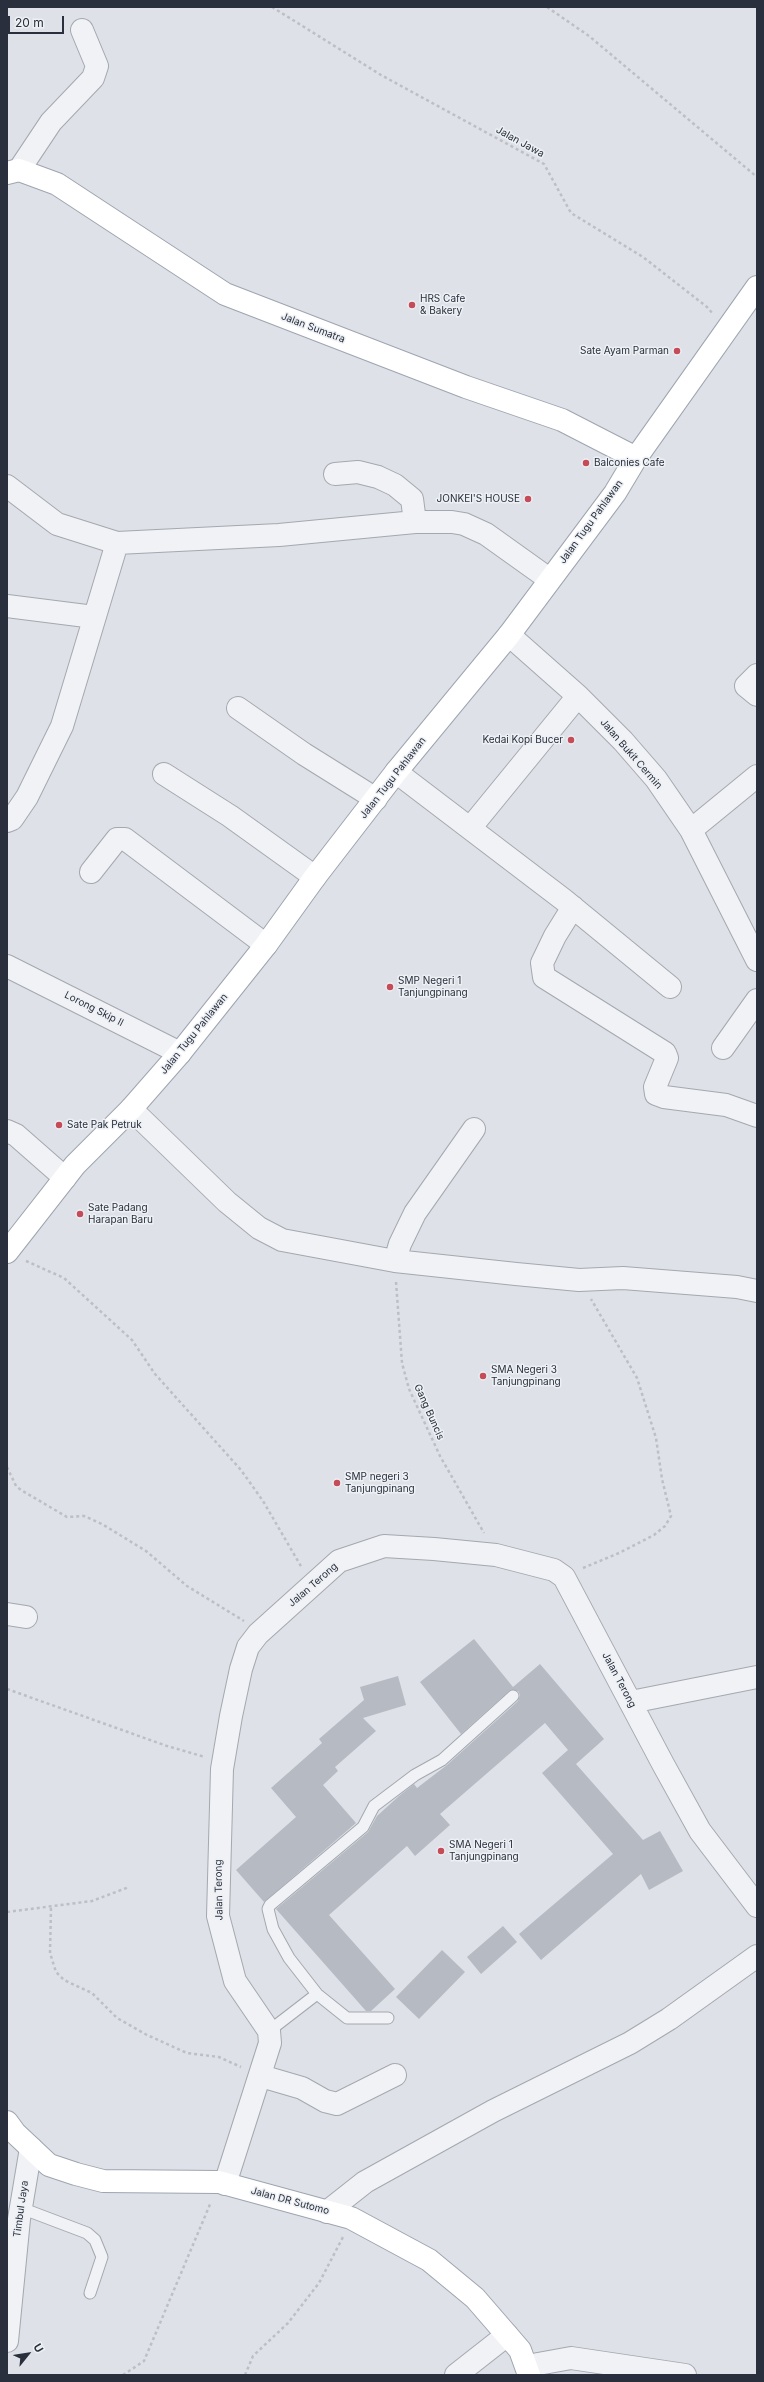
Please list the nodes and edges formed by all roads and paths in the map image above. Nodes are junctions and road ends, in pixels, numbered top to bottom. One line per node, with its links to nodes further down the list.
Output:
1 (272, 7): 7 (path, Jalan Jawa)
2 (547, 7): 5 (path)
3 (82, 30): 4 (street)
4 (13, 171): 8 (main road, Jalan Sumatra)
5 (757, 177)
6 (757, 287): 7 (main road, Jalan Tugu Pahlawan)
7 (726, 330): 8 (main road, Jalan Tugu Pahlawan)
8 (636, 458): 13 (main road, Jalan Tugu Pahlawan)
9 (335, 474): 11 (street)
10 (7, 486): 12 (street)
11 (415, 522): 12 (street); 13 (street)
12 (117, 543): 15 (street)
13 (549, 578): 16 (main road, Jalan Tugu Pahlawan)
14 (7, 606): 15 (street)
15 (94, 617): 25 (street)
16 (509, 635): 19 (street, Jalan Bukit Cermin); 21 (main road, Jalan Tugu Pahlawan)
17 (757, 675): 18 (street)
18 (757, 695)
19 (578, 696): 26 (street); 27 (street, Jalan Bukit Cermin)
20 (238, 708): 24 (street)
21 (396, 772): 24 (main road, Jalan Tugu Pahlawan); 26 (street)
22 (164, 774): 29 (street)
23 (757, 776): 27 (street)
24 (376, 800): 29 (main road, Jalan Tugu Pahlawan)
25 (7, 821)
26 (470, 827): 30 (street)
27 (691, 830): 32 (street, Jalan Bukit Cermin)
28 (91, 872): 31 (street)
29 (315, 877): 31 (main road, Jalan Tugu Pahlawan)
30 (573, 907): 34 (street); 39 (street)
31 (266, 945): 37 (main road, Jalan Tugu Pahlawan)
32 (757, 960)
33 (7, 966): 37 (street, Lorong Skip II)
34 (670, 987)
35 (757, 1000): 36 (street)
36 (723, 1048)
37 (180, 1053): 38 (main road, Jalan Tugu Pahlawan)
38 (131, 1109): 42 (main road, Jalan Tugu Pahlawan); 44 (street)
39 (757, 1116)
40 (474, 1129): 44 (street)
41 (7, 1131): 42 (street)
42 (65, 1178): 43 (main road, Jalan Tugu Pahlawan)
43 (13, 1255): 50 (path)
44 (395, 1261): 45 (street); 48 (path, Gang Buncis)
45 (579, 1280): 46 (street); 49 (path)
46 (757, 1290)
47 (7, 1467): 51 (path)
48 (496, 1555): 49 (street, Jalan Terong); 50 (street, Jalan Terong)
49 (564, 1577): 55 (street, Jalan Terong)
50 (311, 1585): 51 (street, Jalan Terong)
51 (258, 1634): 56 (street, Jalan Terong)
52 (757, 1677): 55 (street)
53 (7, 1688): 56 (path)
54 (513, 1696): 62 (lane)
55 (631, 1702): 58 (street, Jalan Terong)
56 (224, 1760): 64 (street, Jalan Terong)
57 (129, 1887): 59 (path)
58 (757, 1906)
59 (51, 1908): 60 (path); 66 (path)
60 (7, 1912)
61 (757, 1956): 71 (street)
62 (317, 1994): 63 (lane); 64 (lane)
63 (388, 2018)
64 (268, 2031): 66 (street)
65 (395, 2075): 66 (street)
66 (261, 2076): 69 (street)
67 (7, 2122): 68 (main road, Jalan DR Sutomo)
68 (31, 2148): 69 (main road, Jalan DR Sutomo); 70 (street, Timbul Jaya)
69 (222, 2183): 71 (main road, Jalan DR Sutomo); 78 (path)
70 (21, 2208): 73 (street, Timbul Jaya); 74 (lane)
71 (327, 2212): 72 (main road, Jalan DR Sutomo)
72 (352, 2218): 75 (main road, Jalan DR Sutomo); 79 (path)
73 (10, 2285): 76 (street, Timbul Jaya)
74 (90, 2292)
75 (507, 2335): 77 (main road, Jalan DR Sutomo); 80 (street)
76 (7, 2341)
77 (528, 2370): 81 (street)
78 (123, 2375)
79 (244, 2375)
80 (456, 2375)
81 (685, 2375)

